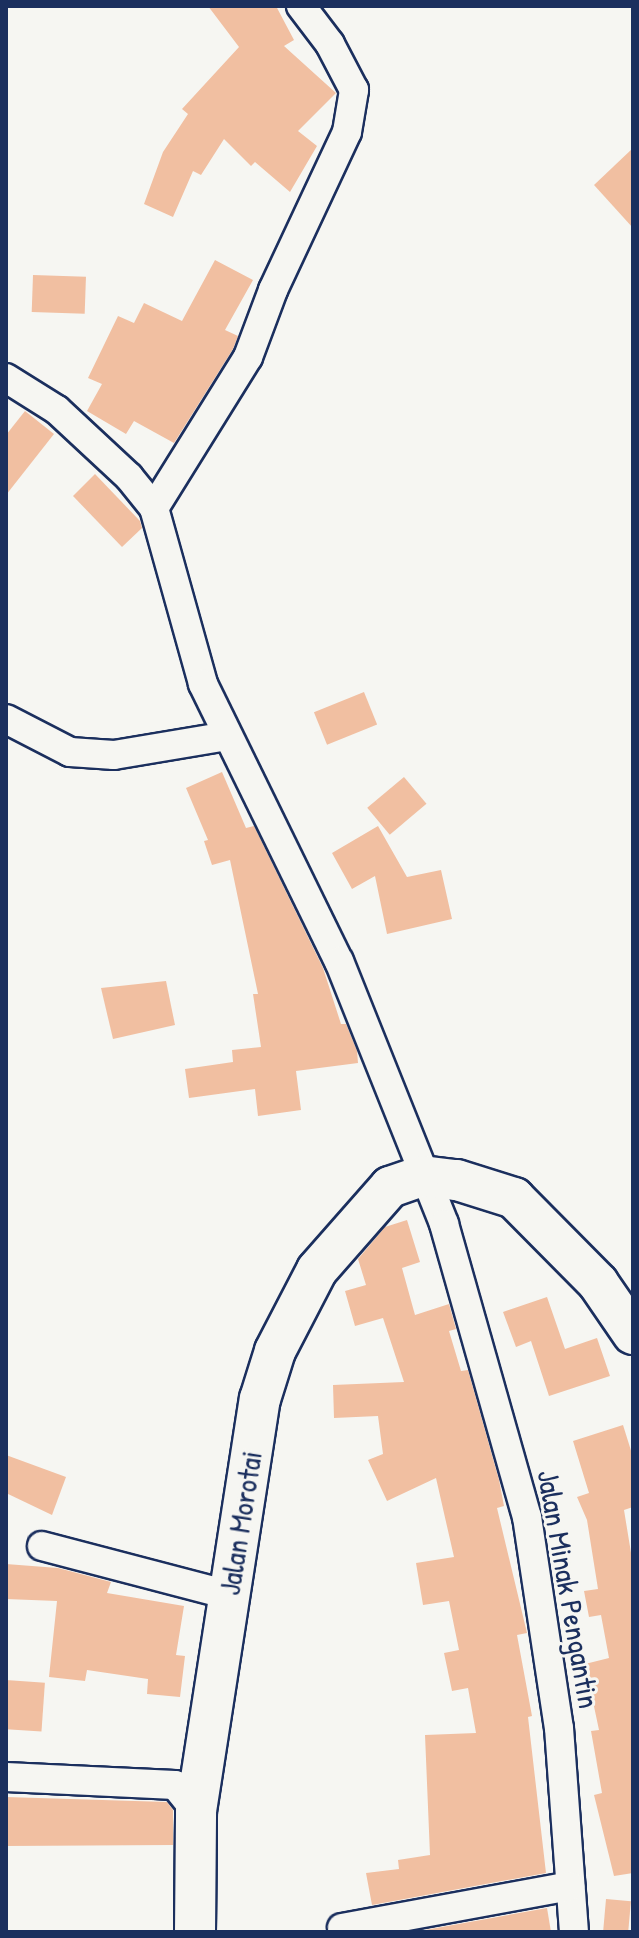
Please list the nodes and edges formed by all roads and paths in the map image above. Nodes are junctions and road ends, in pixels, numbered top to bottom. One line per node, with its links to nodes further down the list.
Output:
1 (301, 6): 3 (street)
2 (6, 378): 3 (street)
3 (154, 508): 5 (street, Jalan Minak Pengantin)
4 (6, 719): 5 (street)
5 (227, 736): 6 (street, Jalan Minak Pengantin)
6 (422, 1176): 7 (street); 9 (street, Jalan Morotai); 12 (street, Jalan Minak Pengantin)
7 (633, 1334)
8 (42, 1546): 9 (street)
9 (229, 1595): 11 (street, Jalan Morotai)
10 (6, 1777): 11 (street)
11 (196, 1811): 14 (street, Jalan Morotai)
12 (570, 1886): 13 (street); 15 (street, Jalan Minak Pengantin)
13 (342, 1928)
14 (195, 1932)
15 (574, 1932)

